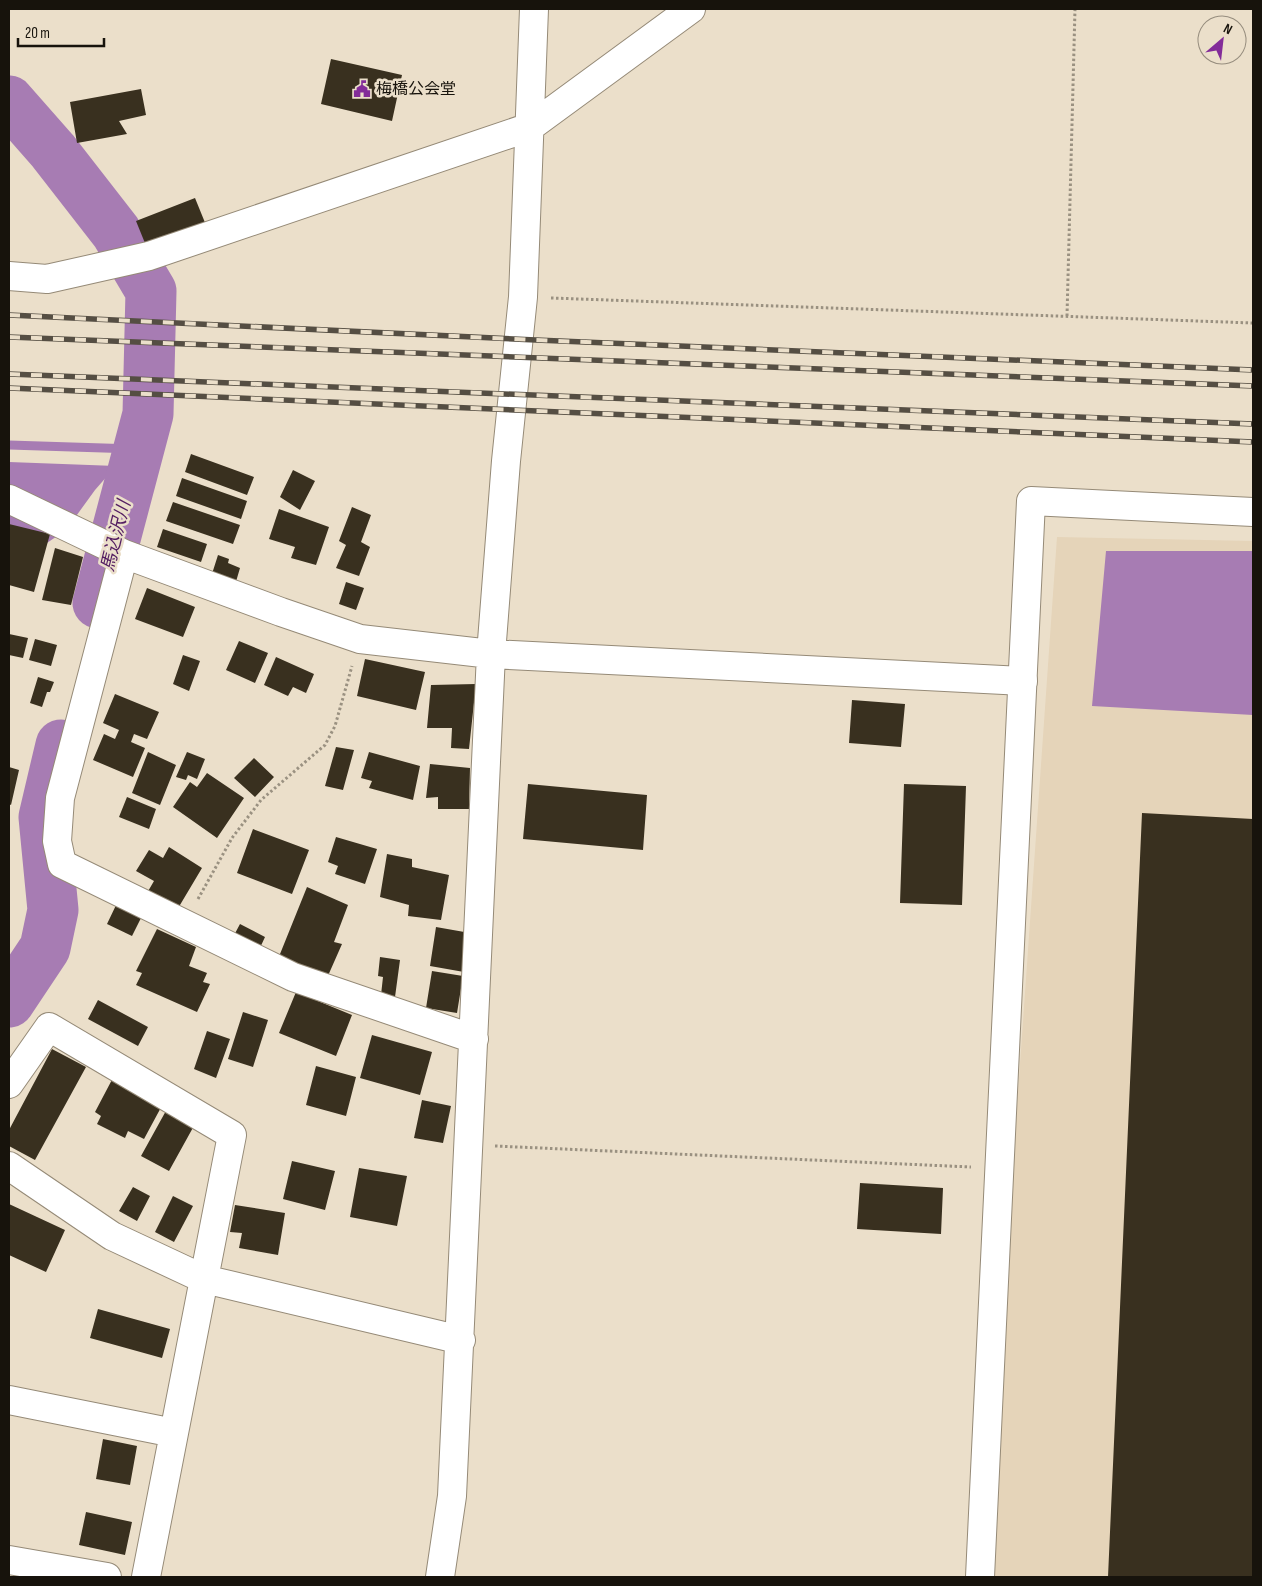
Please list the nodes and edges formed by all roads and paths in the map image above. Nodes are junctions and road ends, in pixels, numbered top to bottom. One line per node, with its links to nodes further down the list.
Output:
1 (534, 9): 4 (street)
2 (691, 9): 4 (street)
3 (1075, 9): 7 (path)
4 (530, 127): 5 (street); 6 (street)
5 (9, 276)
6 (523, 297): 7 (path); 13 (street)
7 (1066, 316): 8 (path)
8 (1253, 323)
9 (9, 499): 11 (street)
10 (1253, 512): 14 (street)
11 (114, 550): 12 (street); 15 (street)
12 (360, 638): 13 (street); 15 (path)
13 (491, 654): 14 (street); 16 (street)
14 (1023, 681): 20 (street)
15 (184, 924): 16 (street)
16 (474, 1039): 18 (street)
17 (9, 1084): 21 (street)
18 (469, 1145): 20 (path); 22 (street)
19 (9, 1166): 21 (street)
20 (999, 1169): 29 (street)
21 (204, 1279): 22 (street); 24 (street)
22 (460, 1340): 28 (street)
23 (9, 1400): 24 (street)
24 (174, 1433): 27 (street)
25 (9, 1560): 26 (street)
26 (107, 1577)
27 (146, 1577)
28 (440, 1577)
29 (980, 1577)

